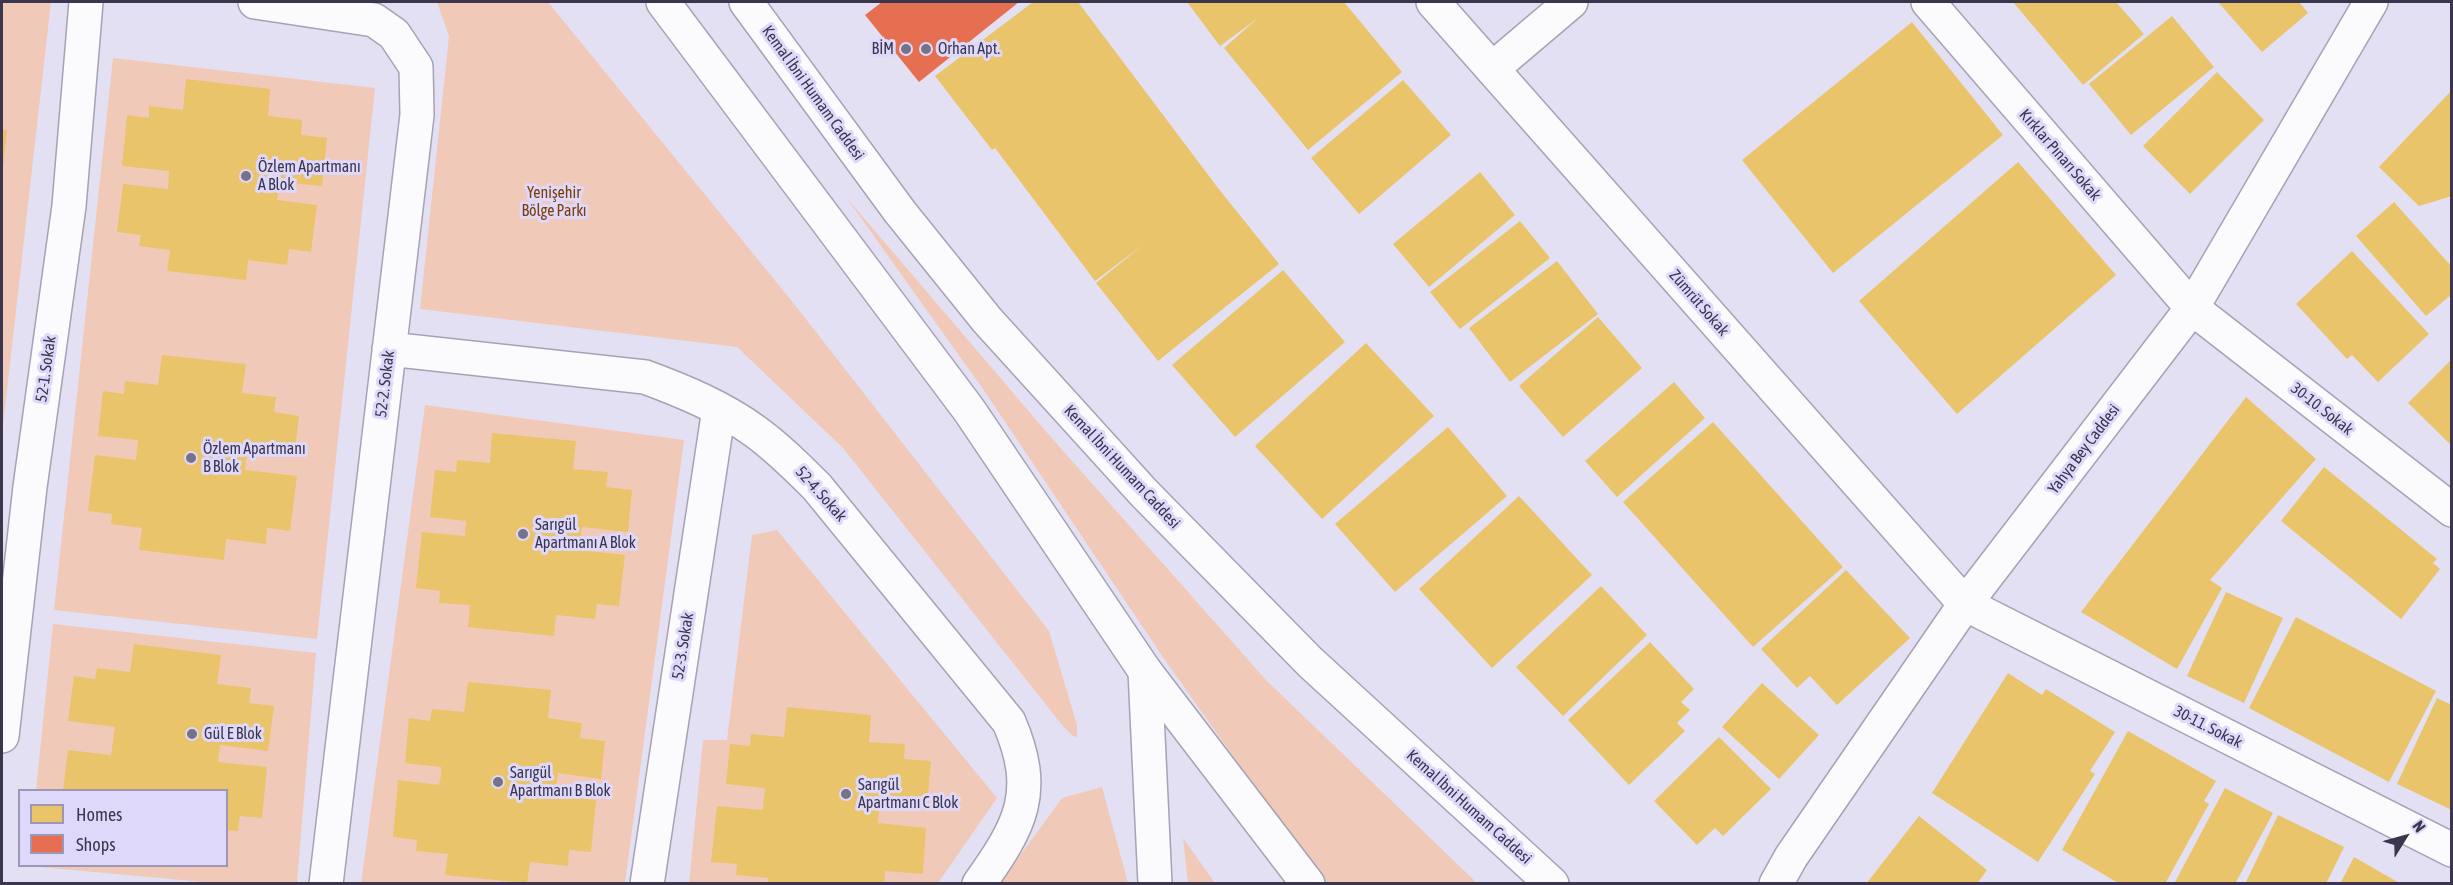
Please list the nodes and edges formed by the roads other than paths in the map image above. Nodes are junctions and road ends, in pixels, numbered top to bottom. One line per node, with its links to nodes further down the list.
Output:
1 (86, 2): 16 (street, 52-1. Sokak)
2 (255, 2): 11 (street, 52-2. Sokak)
3 (663, 2): 15 (street)
4 (1433, 2): 9 (street, Zümrüt Sokak)
5 (1570, 2): 9 (street)
6 (1928, 2): 10 (street, Kırklar Pınarı Sokak)
7 (2371, 2): 10 (street, Yahya Bey Caddesi)
8 (756, 5): 23 (street, Kemal İbni Humam Caddesi)
9 (1492, 69): 14 (street, Zümrüt Sokak)
10 (2192, 308): 13 (street, 30-10. Sokak); 14 (street, Yahya Bey Caddesi)
11 (389, 349): 12 (street, 52-4. Sokak); 18 (street, 52-2. Sokak)
12 (719, 409): 19 (street, 52-3. Sokak); 20 (street, 52-4. Sokak)
13 (2451, 510)
14 (1965, 604): 17 (street, 30-11. Sokak); 24 (street, Yahya Bey Caddesi)
15 (1145, 671): 21 (street); 22 (street)
16 (2, 736)
17 (2451, 850)
18 (326, 884)
19 (647, 884)
20 (979, 884)
21 (1155, 884)
22 (1308, 884)
23 (1552, 884)
24 (1776, 884)

